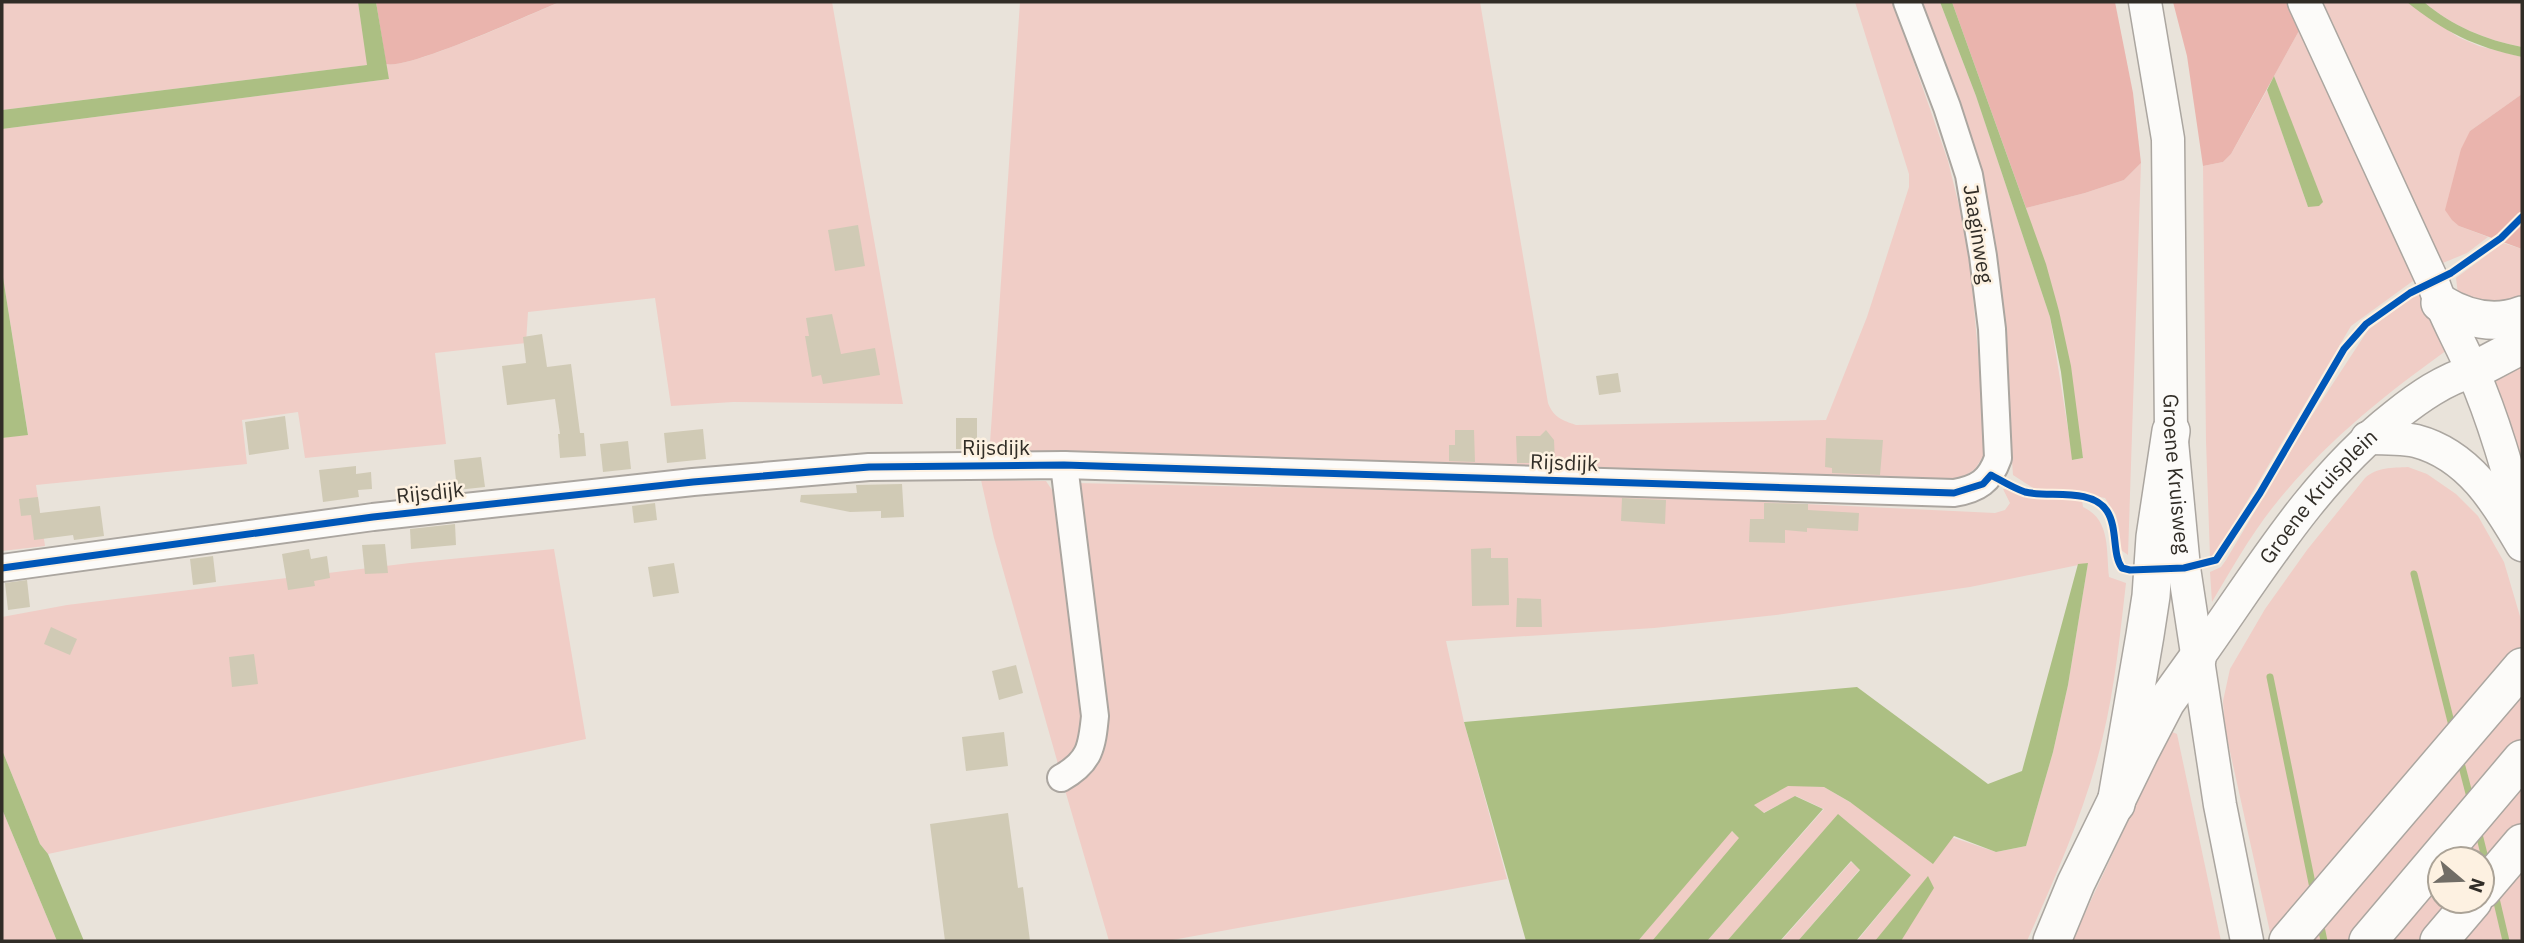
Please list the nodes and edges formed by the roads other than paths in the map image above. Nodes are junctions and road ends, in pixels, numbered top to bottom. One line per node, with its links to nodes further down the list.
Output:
1 (1907, 2): 11 (street, Jaaginweg)
2 (2146, 2): 8 (main road, Groene Kruisweg)
3 (2304, 2): 4 (main road)
4 (2440, 303): 5 (highway); 7 (main road)
5 (2522, 315)
6 (2522, 345): 7 (highway)
7 (2473, 371): 9 (main road, Groene Kruisplein); 12 (main road)
8 (2171, 431): 15 (main road, Groene Kruisweg); 19 (highway)
9 (2367, 438): 13 (main road); 15 (main road, Groene Kruisplein)
10 (1064, 465): 11 (street, Rijsdijk); 14 (street, Rijsdijk); 18 (street)
11 (1991, 475)
12 (2522, 522)
13 (2522, 545)
14 (2, 568)
15 (2197, 659): 19 (highway); 24 (main road, Groene Kruisweg)
16 (2522, 667): 25 (highway)
17 (2522, 759): 26 (highway)
18 (1061, 778)
19 (2116, 804): 23 (highway)
20 (2522, 843): 21 (highway)
21 (2496, 874)
22 (2461, 915): 27 (highway)
23 (2052, 941)
24 (2247, 941)
25 (2288, 941)
26 (2368, 941)
27 (2439, 941)

